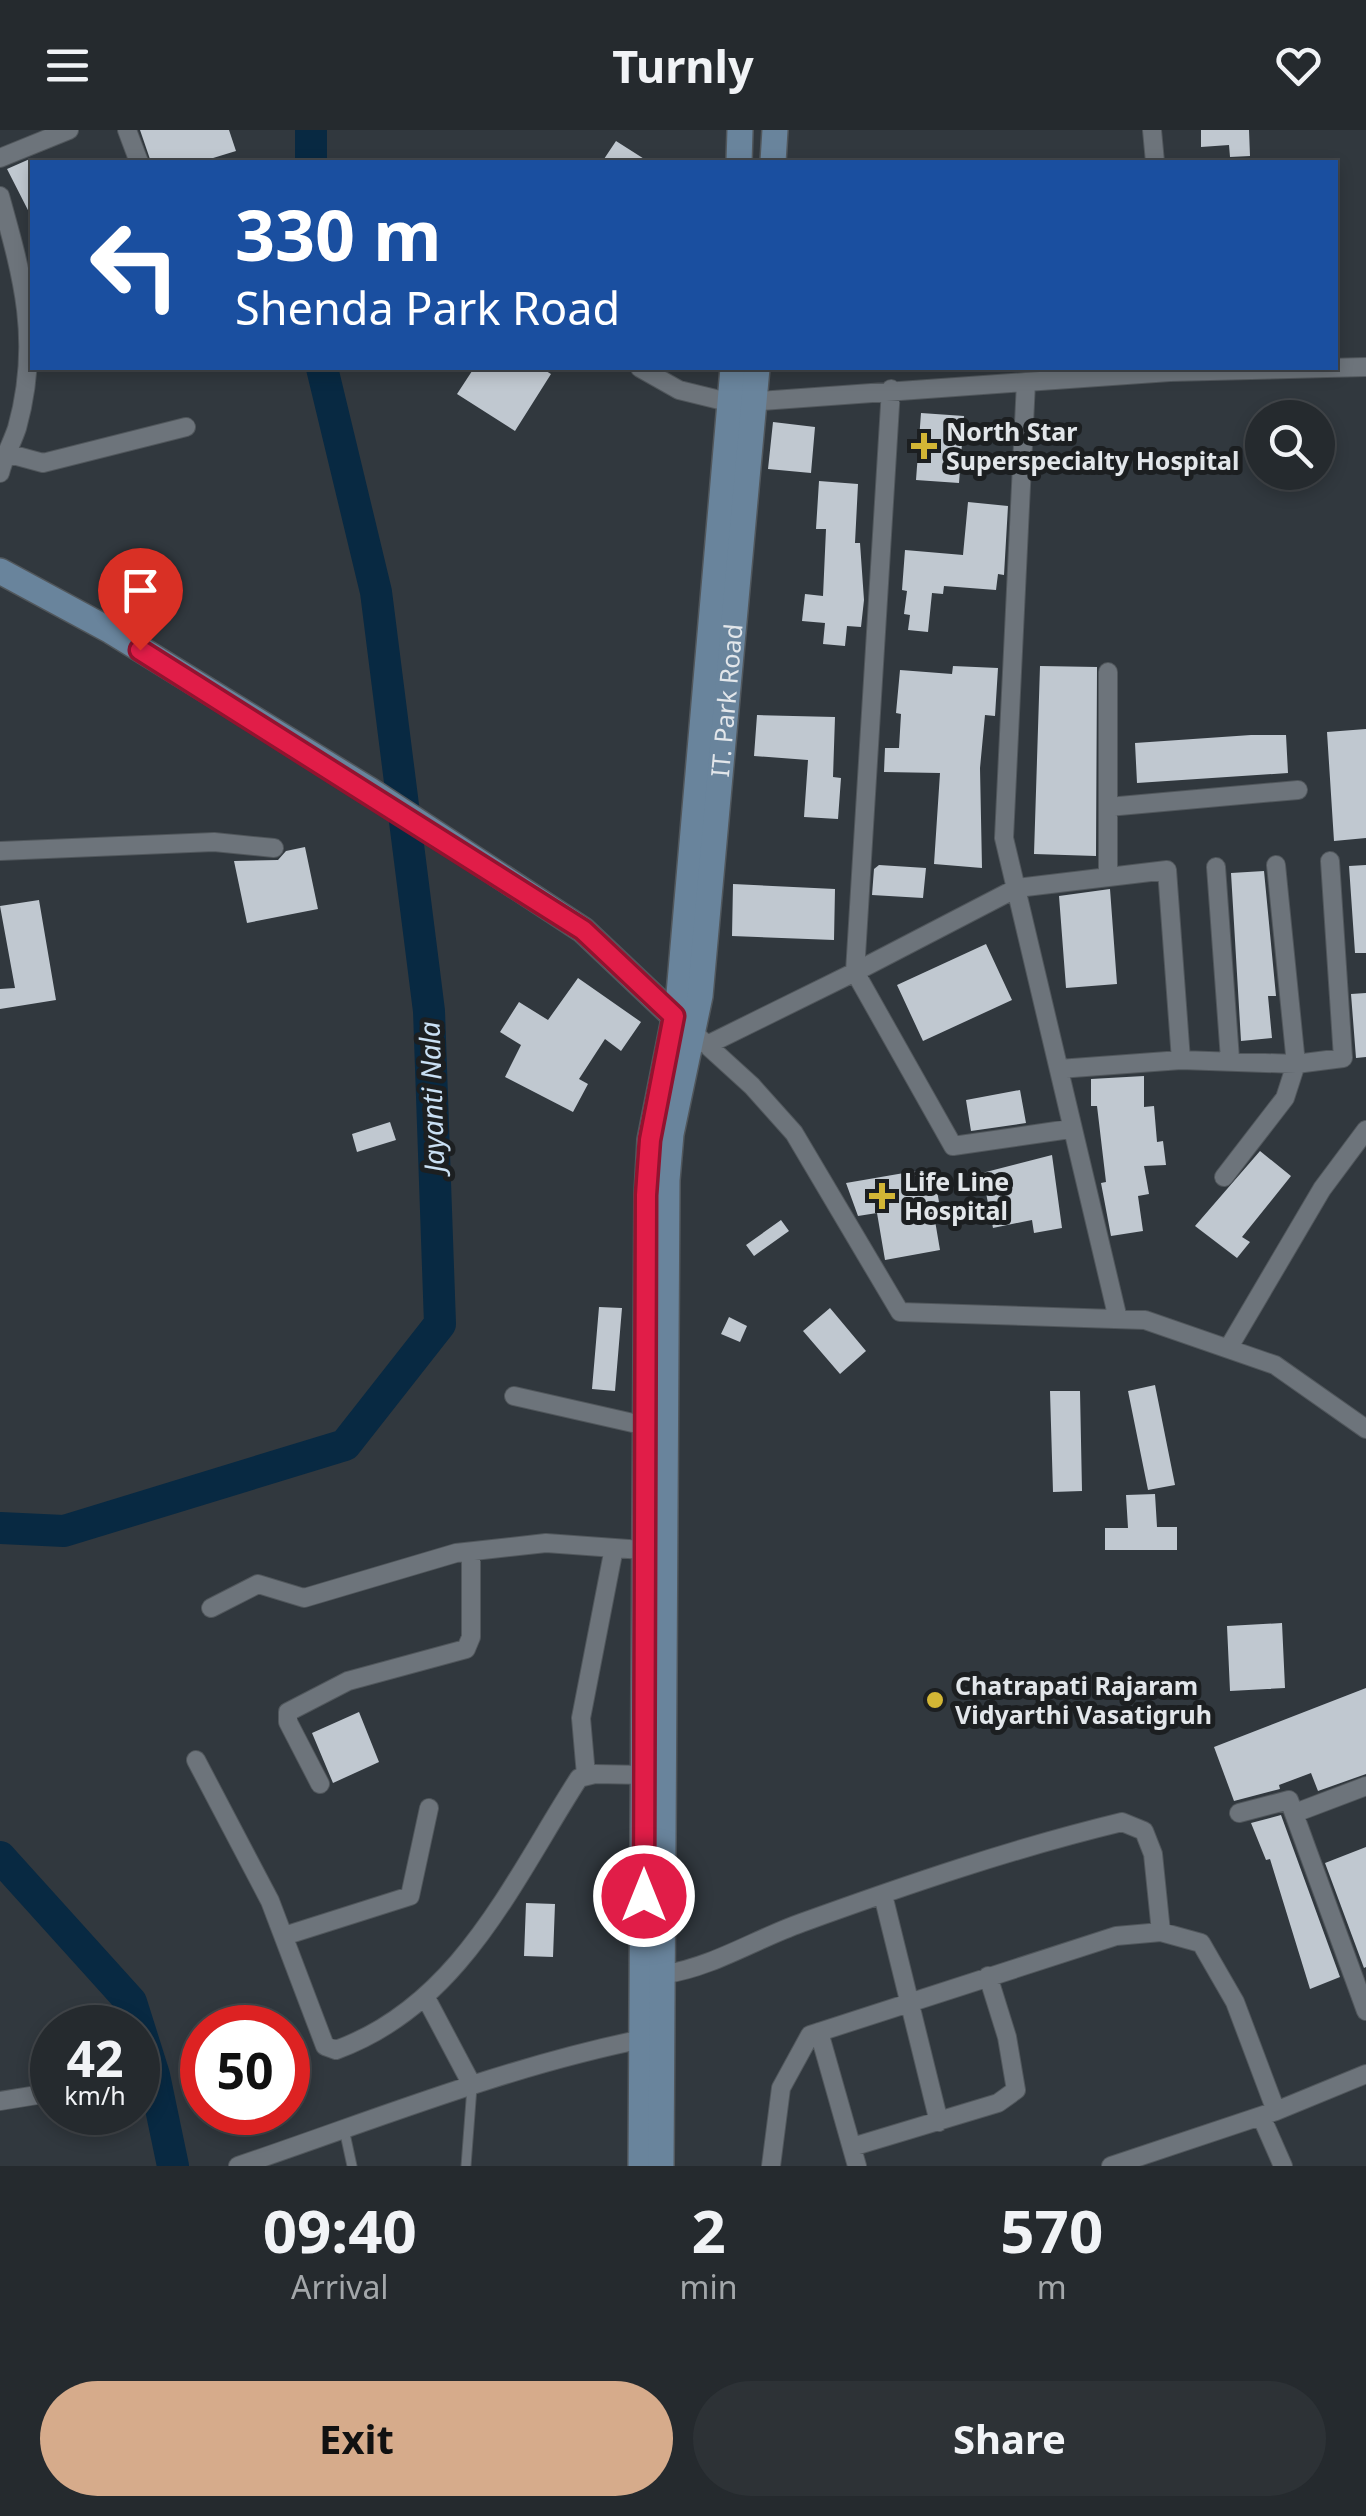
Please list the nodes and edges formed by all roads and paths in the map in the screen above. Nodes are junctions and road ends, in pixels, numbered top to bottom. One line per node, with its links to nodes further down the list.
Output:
1 (69, 130): 6 (street)
2 (127, 130): 7 (street)
3 (740, 130): 8 (main road)
4 (776, 130): 9 (main road)
5 (1152, 130): 10 (street)
6 (0, 158)
7 (138, 160)
8 (739, 160)
9 (773, 160)
10 (1154, 160)
11 (0, 196): 12 (street)
12 (30, 304)
13 (30, 322): 24 (street)
14 (1338, 367): 15 (street)
15 (1366, 367)
16 (643, 370): 22 (street)
17 (734, 370): 22 (main road, IT. Park Road)
18 (756, 370): 22 (main road, IT. Park Road)
19 (1169, 370): 20 (street)
20 (1026, 382): 21 (street); 36 (street)
21 (891, 389): 22 (street); 37 (street)
22 (743, 401): 38 (main road, IT. Park Road); 39 (main road, IT. Park Road)
23 (186, 428): 24 (street)
24 (6, 453): 25 (street)
25 (0, 472)
26 (0, 572): 38 (main road)
27 (1108, 672): 29 (street)
28 (1298, 790): 29 (street)
29 (1108, 807): 35 (street)
30 (274, 848): 31 (street)
31 (0, 851)
32 (1330, 861): 42 (street)
33 (1276, 865): 42 (street)
34 (1216, 867): 40 (street)
35 (1108, 876): 36 (street); 41 (street)
36 (1017, 888): 37 (street); 43 (street)
37 (855, 972): 39 (street); 44 (street)
38 (674, 1016): 39 (main road); 50 (main road, IT. Park Road)
39 (701, 1040): 47 (street); 50 (main road, IT. Park Road)
40 (1230, 1059): 41 (street); 42 (street)
41 (1181, 1060): 43 (street)
42 (1296, 1064): 46 (street)
43 (1059, 1069): 44 (street)
44 (1070, 1129): 47 (street)
45 (1366, 1130): 48 (street)
46 (1224, 1177)
47 (1118, 1319): 48 (street)
48 (1229, 1347): 51 (street)
49 (514, 1396): 50 (street)
50 (653, 1428): 53 (main road)
51 (1366, 1429)
52 (614, 1548): 53 (street); 54 (street); 57 (street)
53 (655, 1551): 60 (main road)
54 (470, 1552): 55 (street); 58 (street)
55 (211, 1608)
56 (196, 1760): 66 (street)
57 (586, 1775): 60 (street); 71 (street)
58 (320, 1784)
59 (1366, 1786): 62 (street)
60 (652, 1789): 69 (main road); 75 (main road)
61 (429, 1808): 66 (street)
62 (1295, 1813): 63 (street); 68 (street)
63 (1239, 1814)
64 (884, 1894): 65 (street); 69 (street); 72 (street)
65 (1160, 1932): 70 (street); 80 (street)
66 (284, 1936): 71 (street)
67 (1366, 1946): 68 (street)
68 (1346, 1954): 73 (street)
69 (666, 1974): 75 (main road)
70 (988, 1976): 72 (street); 81 (street)
71 (426, 1998): 77 (street)
72 (911, 2003): 74 (street); 81 (street)
73 (1366, 2010)
74 (819, 2032): 83 (street); 89 (street)
75 (654, 2038): 77 (street); 87 (main road); 88 (main road)
76 (1366, 2074): 80 (street)
77 (472, 2084): 82 (street); 86 (lane)
78 (30, 2096): 79 (street)
79 (0, 2101)
80 (1268, 2114): 91 (street); 92 (street)
81 (939, 2122): 83 (street)
82 (344, 2128): 84 (street); 85 (lane)
83 (852, 2147): 90 (street)
84 (238, 2166)
85 (352, 2166)
86 (466, 2166)
87 (641, 2166)
88 (662, 2166)
89 (771, 2166)
90 (857, 2166)
91 (1111, 2166)
92 (1283, 2166)

